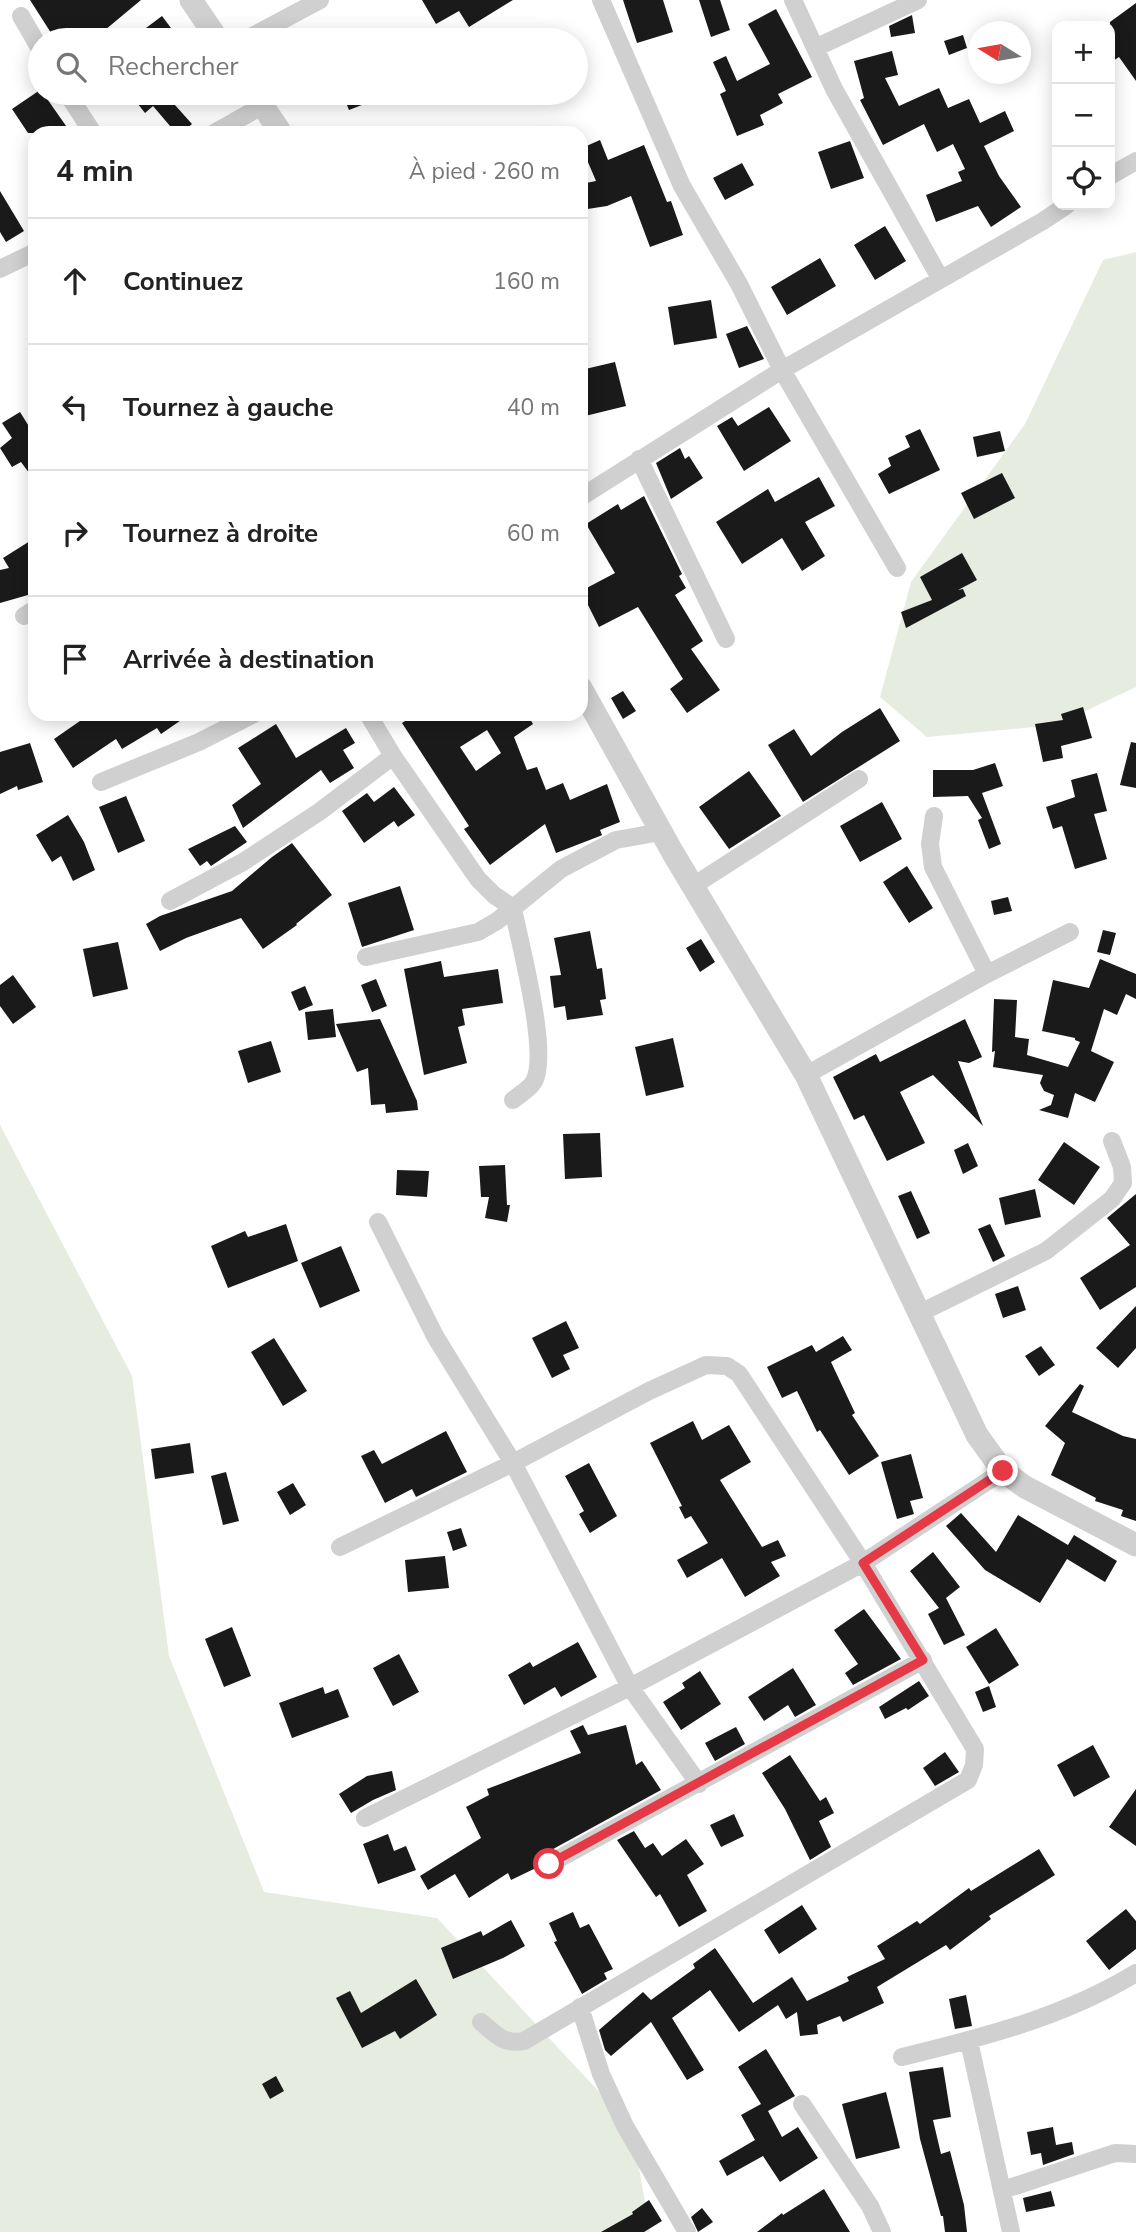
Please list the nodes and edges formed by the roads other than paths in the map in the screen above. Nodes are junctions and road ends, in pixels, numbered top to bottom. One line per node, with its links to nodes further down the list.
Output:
1 (191, 0): 8 (street)
2 (320, 0): 9 (street)
3 (601, 0): 23 (street)
4 (793, 0): 10 (street)
5 (918, 0): 10 (street)
6 (21, 16): 7 (street)
7 (28, 28)
8 (210, 28)
9 (268, 28)
10 (815, 48): 22 (street)
11 (75, 105): 14 (street)
12 (250, 105): 15 (street)
13 (262, 105): 16 (street)
14 (88, 126)
15 (223, 126)
16 (276, 126)
17 (1136, 161): 18 (street)
18 (1115, 173)
19 (1060, 210): 22 (street)
20 (28, 256): 21 (street)
21 (0, 270)
22 (940, 278): 23 (street)
23 (782, 370): 24 (street); 26 (street)
24 (639, 460): 25 (street); 27 (street)
25 (588, 493)
26 (897, 568)
27 (726, 639)
28 (588, 701): 35 (street)
29 (241, 721): 33 (street)
30 (372, 721): 31 (street)
31 (393, 756): 37 (street); 38 (street)
32 (859, 779): 36 (street)
33 (101, 782)
34 (934, 816): 41 (street)
35 (661, 832): 36 (street); 38 (street)
36 (693, 886): 42 (street)
37 (170, 901)
38 (513, 908): 40 (street); 43 (street)
39 (1070, 932): 41 (street)
40 (366, 957)
41 (987, 974): 42 (street)
42 (806, 1075): 46 (street)
43 (513, 1100)
44 (1112, 1141): 46 (street)
45 (378, 1222): 47 (street)
46 (920, 1313): 48 (street)
47 (513, 1463): 50 (street); 51 (street); 53 (street)
48 (1003, 1471): 49 (street); 51 (street)
49 (1136, 1545)
50 (340, 1547)
51 (863, 1563): 52 (street); 53 (street)
52 (923, 1660): 54 (street); 58 (street)
53 (630, 1688): 54 (street); 55 (street)
54 (699, 1784): 56 (street)
55 (365, 1818)
56 (549, 1864)
57 (1136, 1973): 60 (street)
58 (580, 2007): 59 (street); 65 (street)
59 (481, 2022)
60 (969, 2041): 61 (street); 64 (street)
61 (902, 2057)
62 (802, 2104): 66 (street)
63 (1136, 2154): 64 (street)
64 (1003, 2190): 67 (street)
65 (687, 2232)
66 (882, 2232)
67 (1011, 2232)

